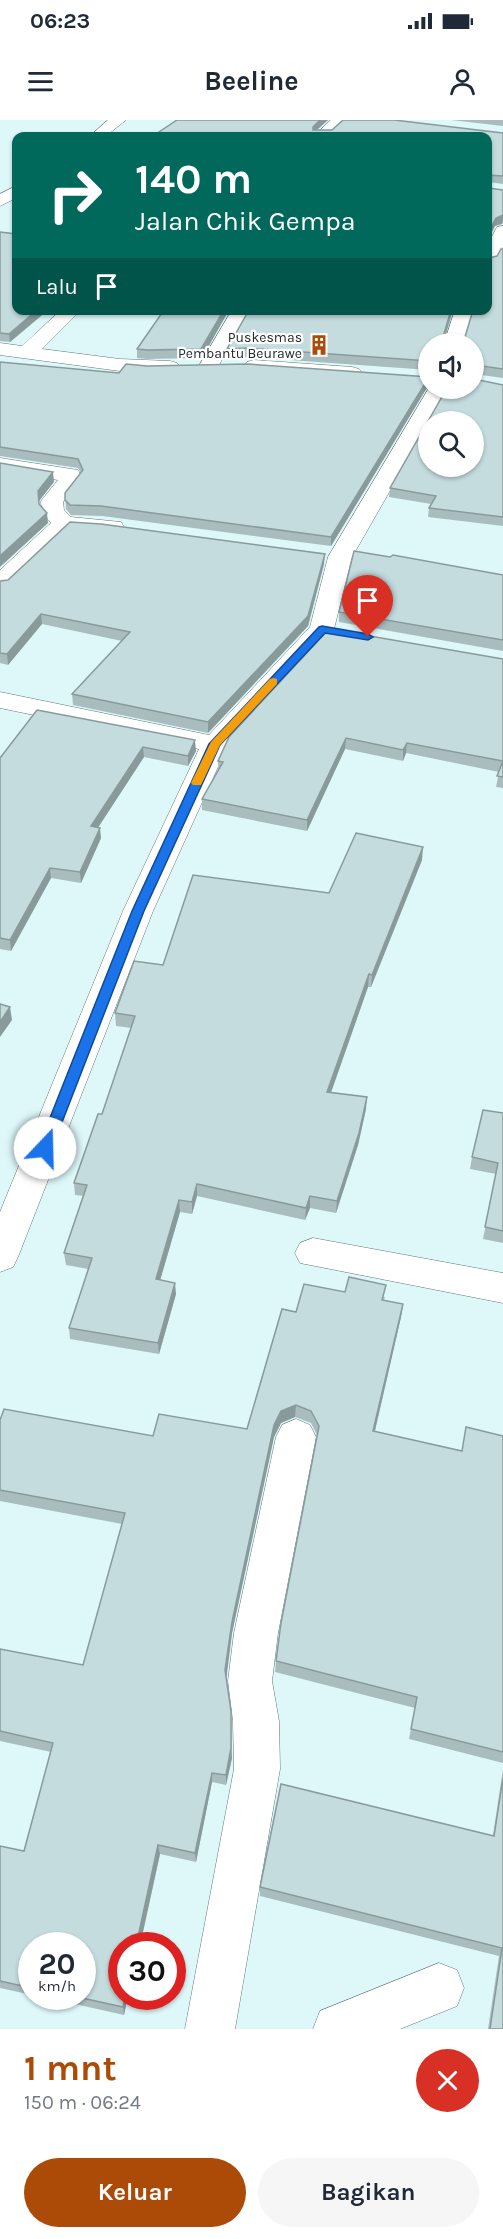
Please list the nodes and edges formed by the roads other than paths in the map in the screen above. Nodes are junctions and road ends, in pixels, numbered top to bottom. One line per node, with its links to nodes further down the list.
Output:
1 (118, 120): 3 (street)
2 (340, 120): 4 (street)
3 (102, 132)
4 (326, 132)
5 (503, 231): 6 (street)
6 (492, 252)
7 (67, 315): 12 (street)
8 (240, 315): 13 (street)
9 (462, 315): 10 (street)
10 (457, 333)
11 (0, 349): 12 (street)
12 (26, 353): 13 (street)
13 (225, 366): 14 (street)
14 (375, 375)
15 (420, 399): 22 (street)
16 (0, 464): 17 (street)
17 (64, 523): 18 (street); 19 (street)
18 (136, 530)
19 (0, 583)
20 (11, 702): 21 (street); 22 (street)
21 (0, 726)
22 (215, 744): 24 (street)
23 (313, 1253): 25 (street)
24 (0, 1257)
25 (503, 1288)
26 (296, 1437): 28 (street)
27 (439, 1988): 29 (street)
28 (210, 2029)
29 (338, 2029)

